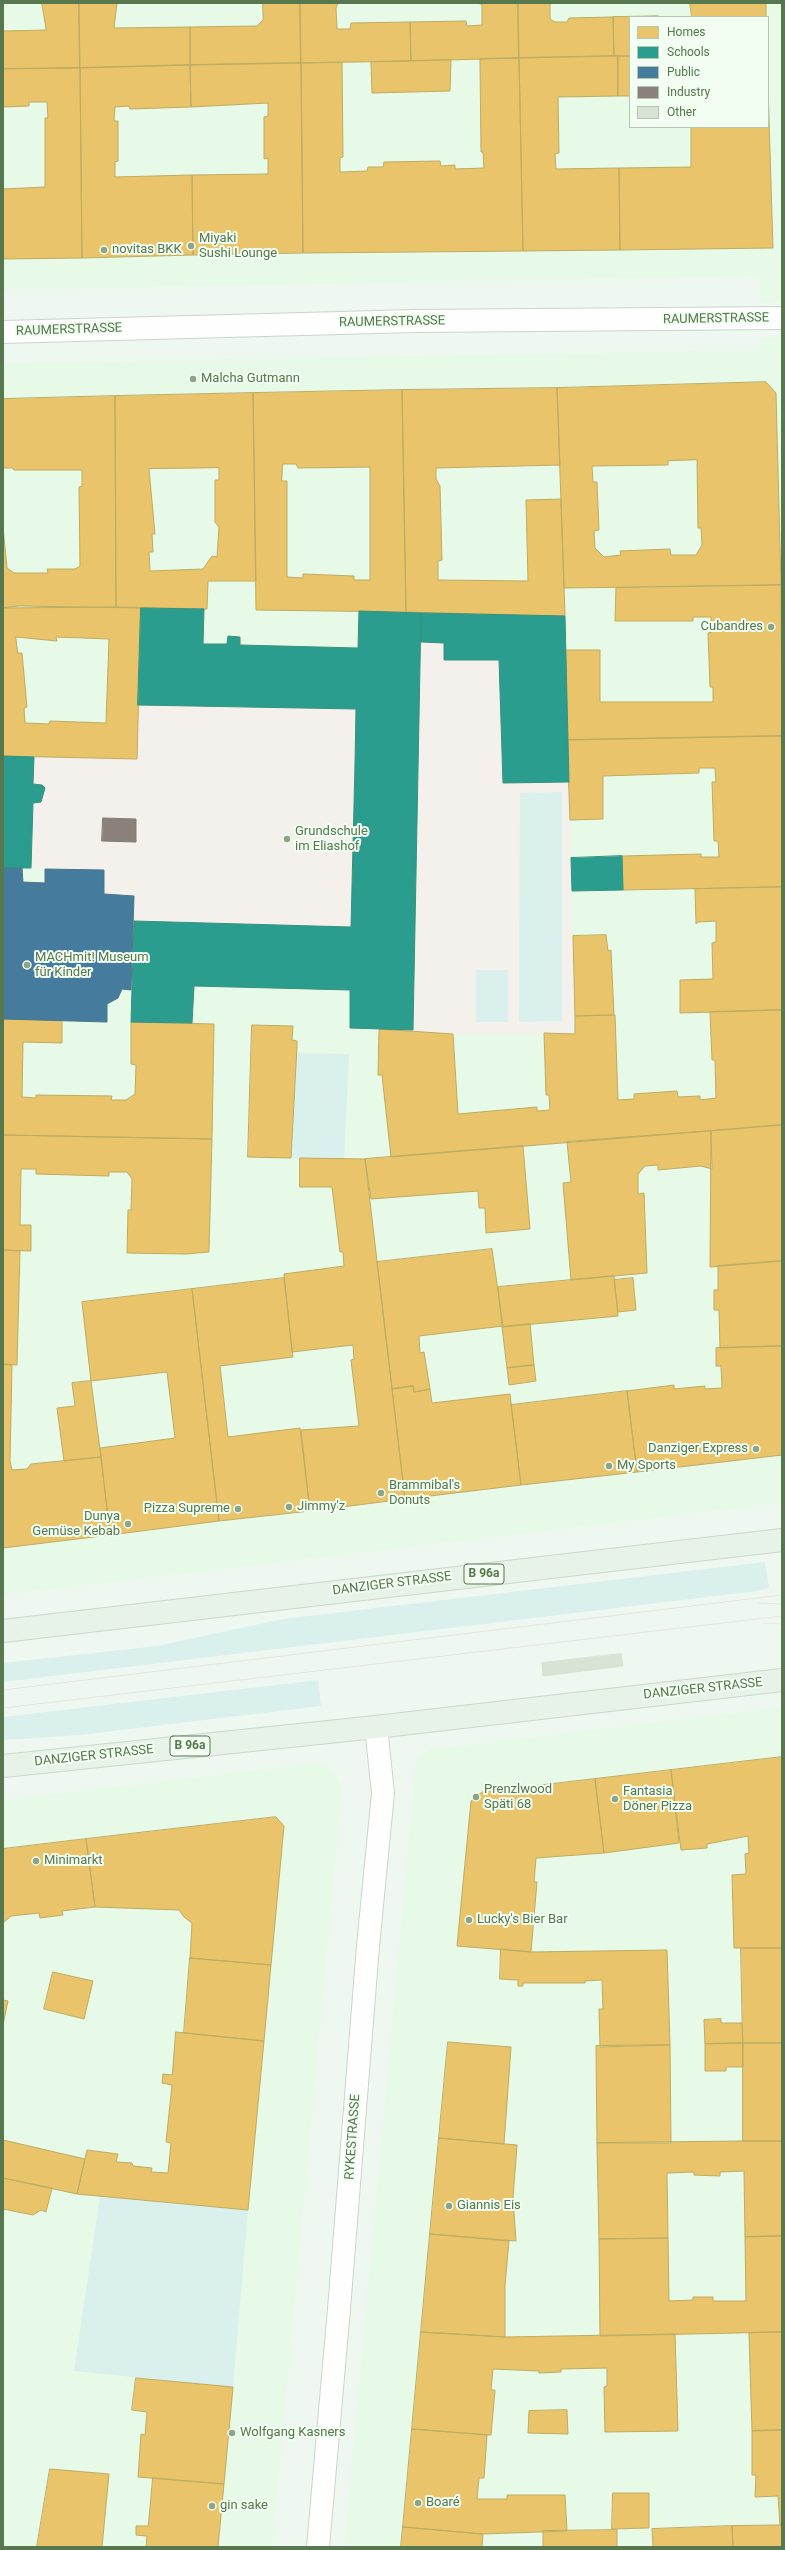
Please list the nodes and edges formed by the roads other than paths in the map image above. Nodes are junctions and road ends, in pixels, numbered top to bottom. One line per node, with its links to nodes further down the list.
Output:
1 (782, 318): 2 (street, RAUMERSTRASSE)
2 (3, 332)
3 (782, 1540): 4 (main road, DANZIGER STRASSE / B 96a)
4 (3, 1631)
5 (782, 1680): 6 (main road, DANZIGER STRASSE / B 96a)
6 (376, 1727): 7 (main road, DANZIGER STRASSE / B 96a); 8 (street, RYKESTRASSE)
7 (3, 1766)
8 (318, 2547)

